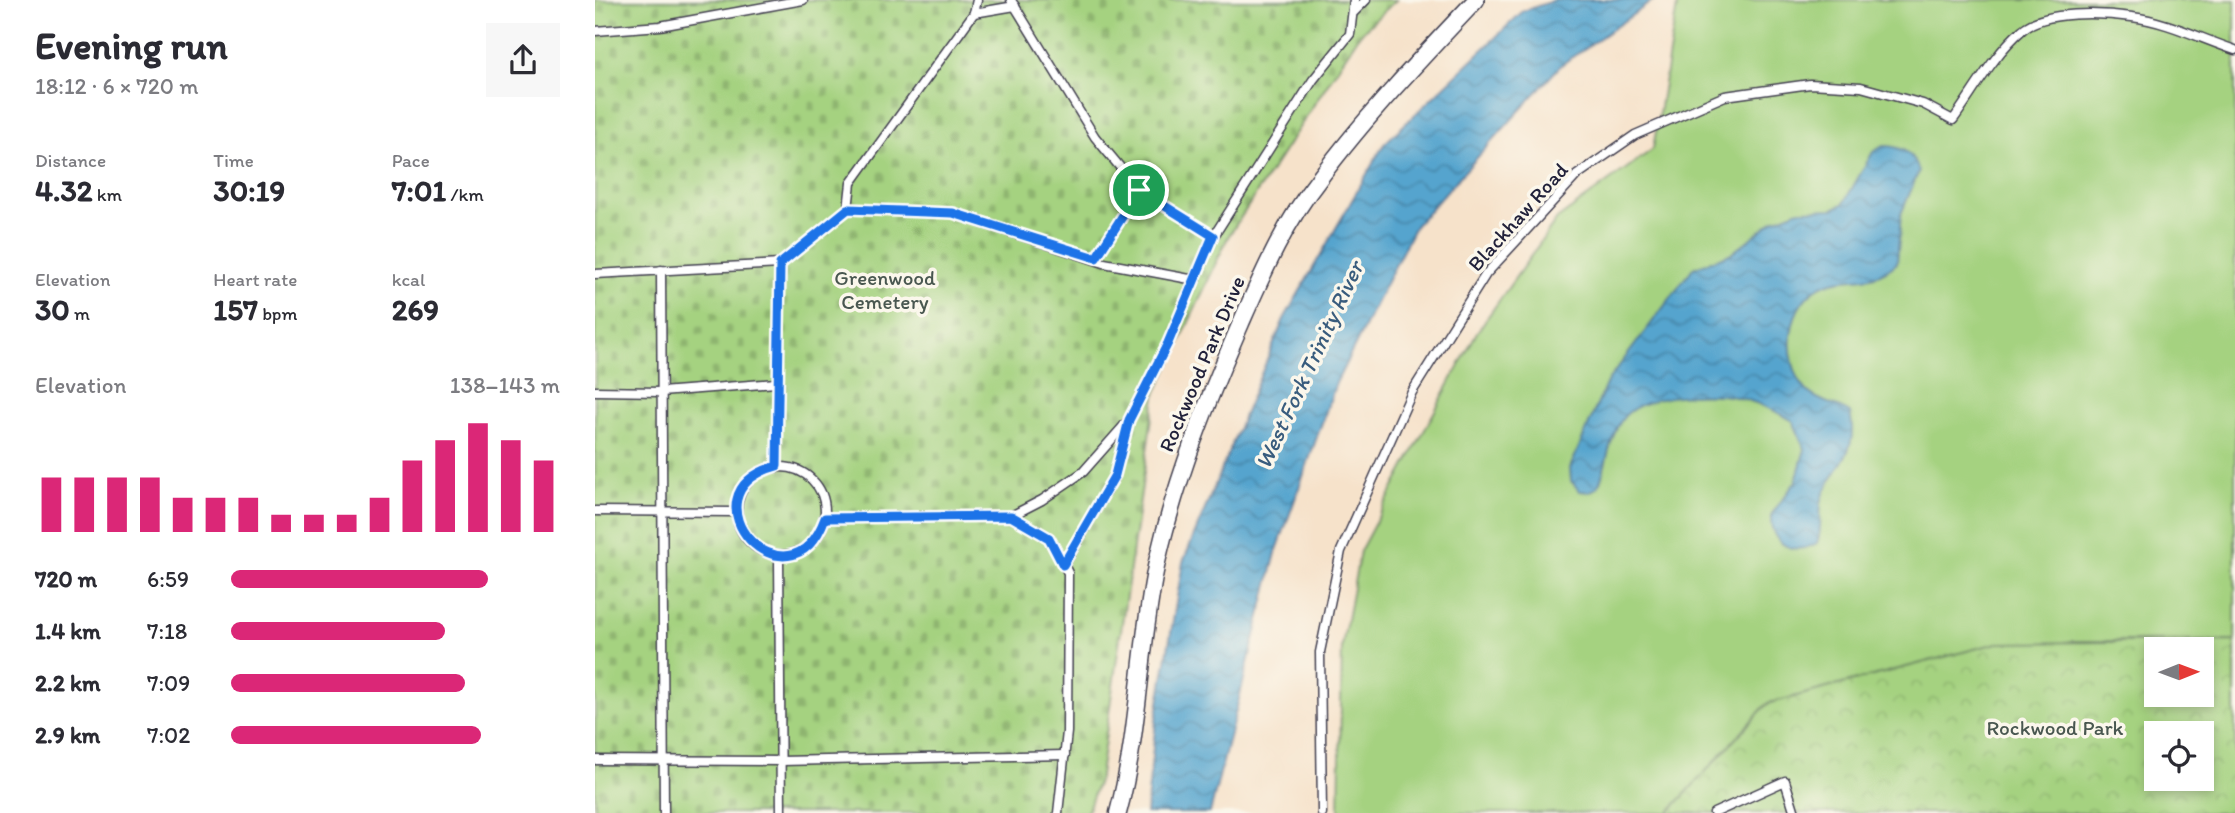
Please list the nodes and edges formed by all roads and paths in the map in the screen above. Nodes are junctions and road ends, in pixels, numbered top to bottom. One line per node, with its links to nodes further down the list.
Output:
1 (803, 0): 9 (lane)
2 (977, 0): 8 (lane)
3 (1354, 0): 7 (lane)
4 (1366, 0): 7 (lane)
5 (1476, 0): 38 (street, Rockwood Park Drive)
6 (1013, 3): 8 (lane); 11 (lane)
7 (1354, 12): 13 (lane)
8 (974, 13): 12 (lane)
9 (595, 31)
10 (2235, 50): 39 (lane, Blackhaw Road)
11 (1139, 190): 13 (lane); 14 (lane)
12 (848, 209): 14 (lane); 15 (lane)
13 (1213, 236): 18 (lane)
14 (1096, 258): 18 (lane)
15 (780, 264): 16 (lane); 19 (lane)
16 (660, 270): 17 (lane); 21 (lane)
17 (595, 274)
18 (1195, 280): 22 (lane)
19 (776, 383): 21 (lane); 23 (lane)
20 (595, 391): 21 (lane)
21 (661, 392): 24 (lane)
22 (1129, 420): 27 (lane); 30 (lane)
23 (777, 466): 26 (lane); 28 (lane)
24 (662, 510): 25 (lane); 26 (lane); 33 (lane)
25 (595, 511)
26 (736, 512): 29 (lane)
27 (1011, 516): 28 (lane); 30 (lane)
28 (825, 518): 29 (lane)
29 (779, 556): 34 (lane)
30 (1063, 565): 31 (lane)
31 (1065, 755): 34 (lane); 37 (lane)
32 (595, 760): 33 (lane)
33 (664, 761): 34 (lane); 35 (lane)
34 (781, 761): 36 (lane)
35 (664, 813)
36 (781, 813)
37 (1058, 813)
38 (1118, 813)
39 (1322, 813)
40 (1714, 813): 41 (lane)
41 (1795, 813)

